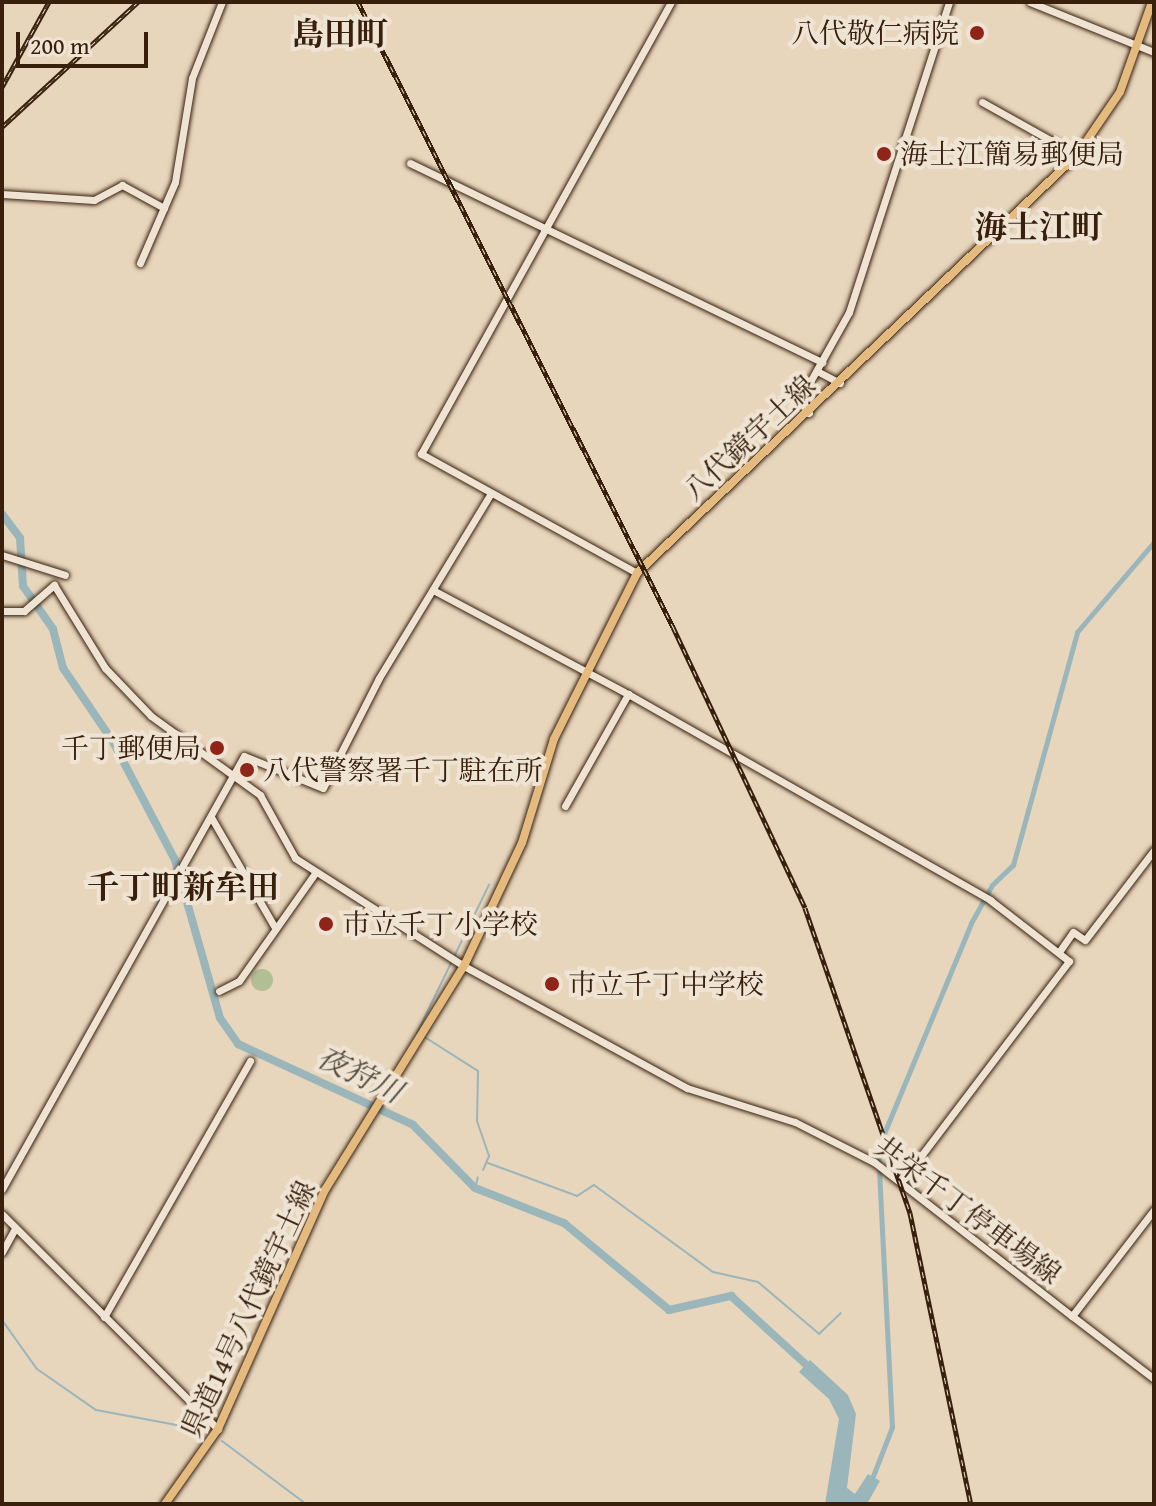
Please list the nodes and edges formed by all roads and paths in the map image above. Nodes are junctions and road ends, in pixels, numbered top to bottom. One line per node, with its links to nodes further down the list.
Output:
1 (222, 2): 12 (street)
2 (671, 2): 13 (street)
3 (949, 2): 15 (street)
4 (1030, 2): 6 (street)
5 (1152, 2): 6 (main road, 八代鏡宇土線)
6 (1137, 47): 7 (street); 9 (main road, 八代鏡宇土線)
7 (1154, 52)
8 (982, 102): 9 (street)
9 (1077, 155): 17 (main road, 八代鏡宇土線)
10 (410, 163): 13 (street)
11 (2, 194): 12 (street)
12 (164, 208): 14 (street)
13 (546, 229): 15 (street); 19 (street)
14 (140, 263)
15 (822, 362): 16 (street)
16 (817, 371): 17 (street); 18 (street)
17 (840, 383): 18 (main road, 八代鏡宇土線)
18 (809, 413): 21 (main road, 八代鏡宇土線)
19 (491, 493): 21 (street); 23 (street)
20 (2, 555): 22 (street)
21 (637, 573): 25 (main road, 八代鏡宇土線)
22 (65, 575)
23 (433, 590): 25 (street); 27 (street)
24 (2, 611): 27 (street, 共栄千丁停車場線)
25 (587, 672): 26 (street); 34 (main road, 八代鏡宇土線)
26 (624, 692)
27 (235, 773): 29 (street); 31 (street, 共栄千丁停車場線)
28 (565, 806): 33 (street)
29 (211, 817): 32 (street); 38 (street)
30 (1154, 850): 33 (street)
31 (316, 872): 32 (street); 34 (street, 共栄千丁停車場線)
32 (274, 926): 35 (street)
33 (1059, 952): 37 (street)
34 (462, 965): 37 (street, 共栄千丁停車場線); 46 (main road, 県道14号八代鏡宇土線)
35 (219, 991)
36 (250, 1061): 44 (street)
37 (901, 1182): 43 (street, 共栄千丁停車場線)
38 (2, 1189)
39 (1154, 1210): 43 (street, 共栄千丁停車場線)
40 (2, 1214): 41 (street)
41 (15, 1229): 42 (street); 44 (street)
42 (2, 1252)
43 (1072, 1316): 45 (street)
44 (104, 1317): 46 (street)
45 (1154, 1379)
46 (218, 1429): 47 (main road, 県道14号八代鏡宇土線)
47 (165, 1504)

